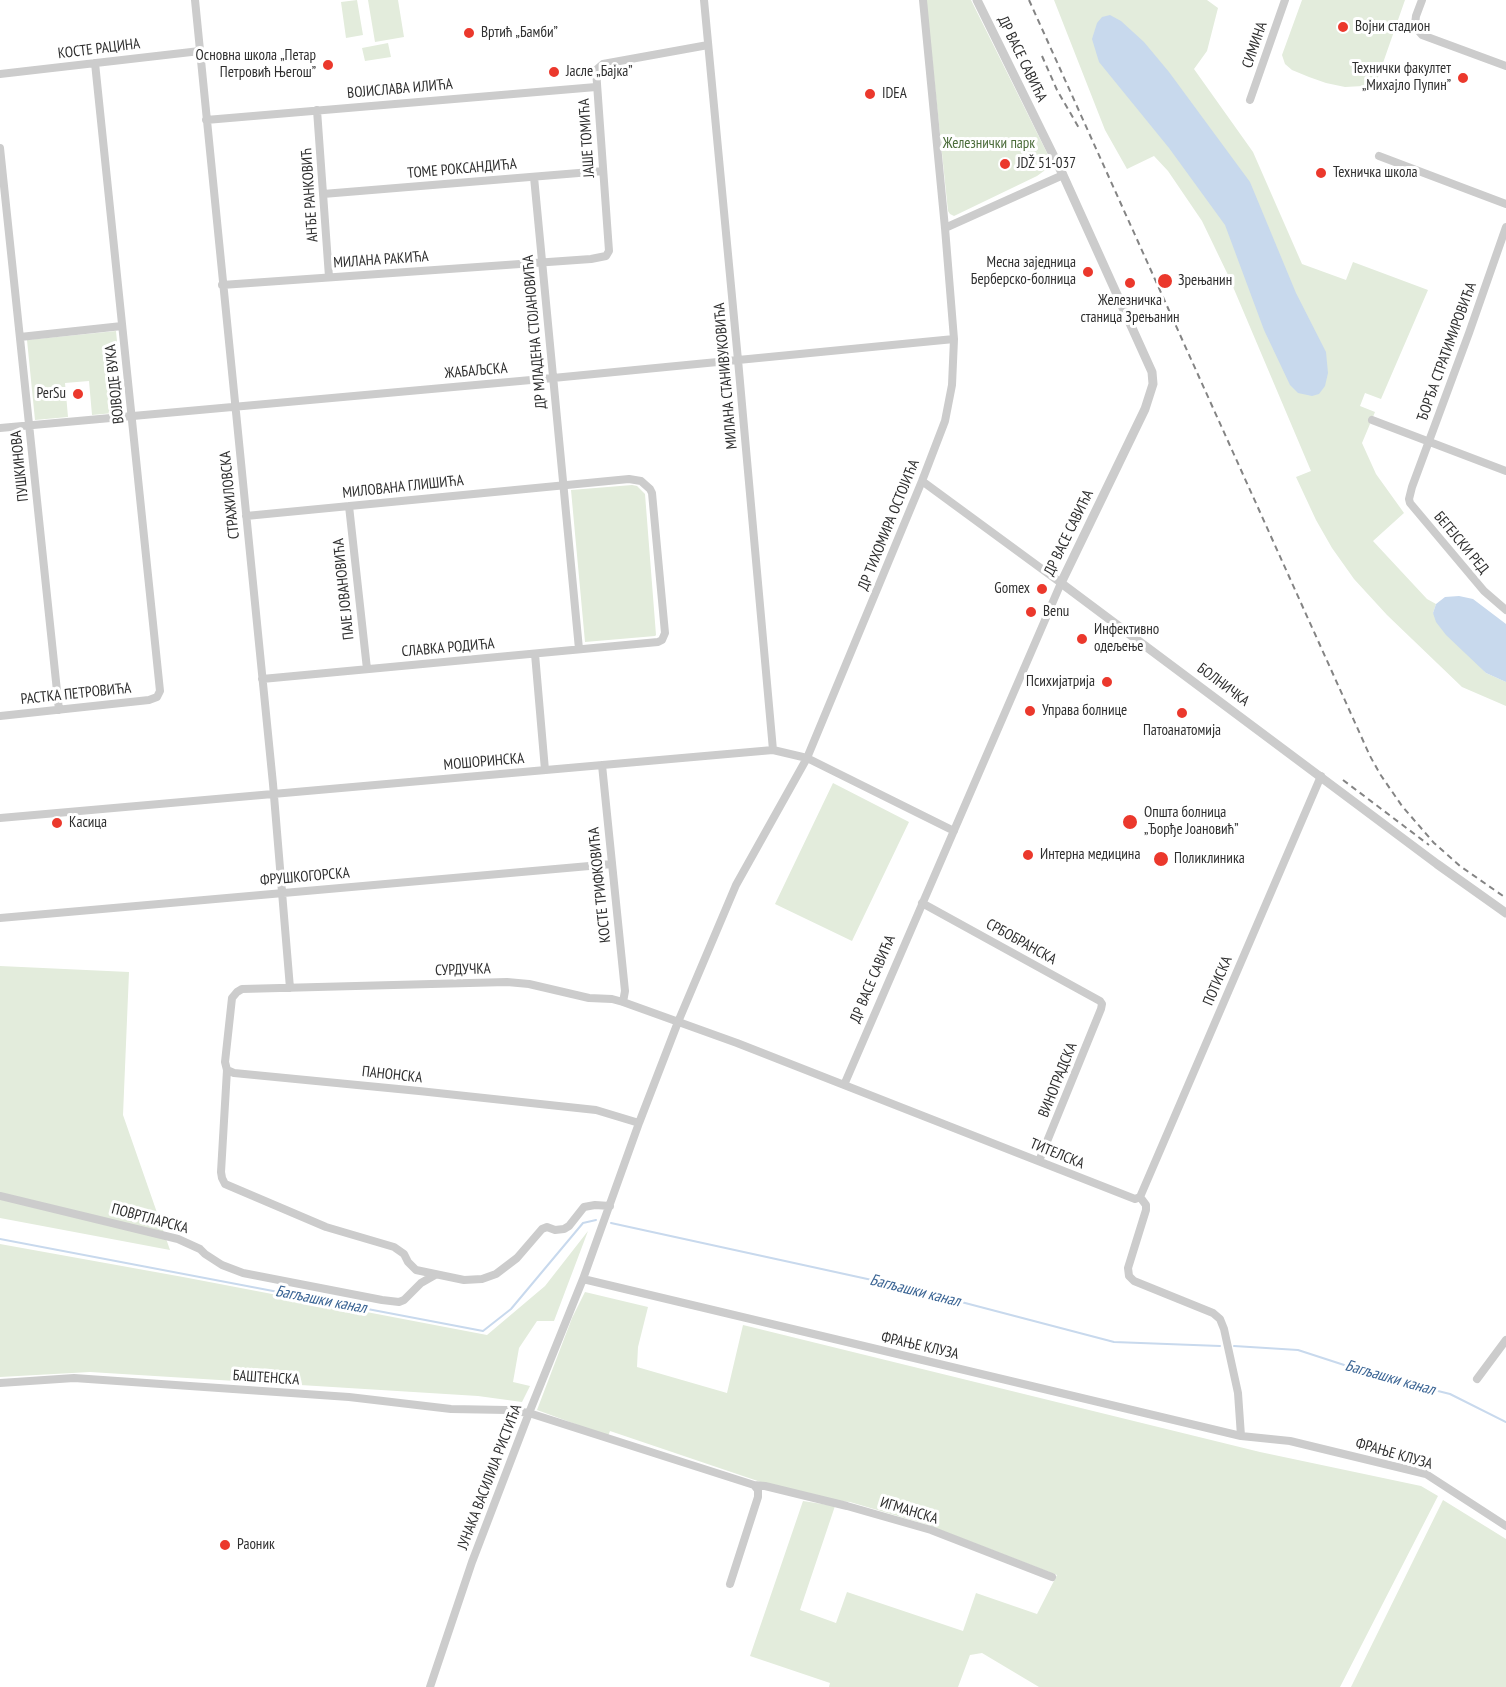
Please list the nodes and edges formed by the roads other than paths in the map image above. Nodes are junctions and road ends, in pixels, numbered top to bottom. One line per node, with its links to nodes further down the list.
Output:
1 (195, 0): 8 (street, СТРАЖИЛОВСКА)
2 (704, 0): 7 (street, МИЛАНА СТАНИВУКОВИЋА)
3 (923, 0): 24 (street, ДР ТИХОМИРА ОСТОЈИЋА)
4 (976, 0): 19 (street, ДР ВАСЕ САВИЋА)
5 (1285, 0): 13 (street, СИМИНА)
6 (1422, 0): 10 (street)
7 (708, 45): 12 (street, ЈАШЕ ТОМИЋА); 31 (street, МИЛАНА СТАНИВУКОВИЋА)
8 (200, 51): 9 (street, КОСТЕ РАЦИНА); 15 (street, СТРАЖИЛОВСКА)
9 (95, 63): 11 (street, КОСТЕ РАЦИНА); 28 (street, ВОЈВОДЕ ВУКА)
10 (1506, 66)
11 (0, 74)
12 (596, 87): 14 (street, ВОЈИСЛАВА ИЛИЋА); 18 (street, ЈАШЕ ТОМИЋА)
13 (1250, 100)
14 (317, 110): 15 (street, ВОЈИСЛАВА ИЛИЋА); 21 (street, АНЂЕ РАНКОВИЋ)
15 (206, 120): 27 (street, СТРАЖИЛОВСКА)
16 (0, 148): 29 (street, ПУШКИНОВА)
17 (1379, 156): 22 (street)
18 (603, 171): 20 (street, ТОМЕ РОКСАНДИЋА); 25 (street, ЈАШЕ ТОМИЋА)
19 (1063, 175): 24 (street); 45 (street, ДР ВАСЕ САВИЋА)
20 (534, 177): 21 (street, ТОМЕ РОКСАНДИЋА); 25 (street, ДР МЛАДЕНА СТОЈАНОВИЋА)
21 (323, 194): 26 (street, АНЂЕ РАНКОВИЋ)
22 (1506, 204)
23 (1506, 227): 38 (street, ЂОРЂА СТРАТИМИРОВИЋА)
24 (945, 228): 30 (street, ДР ТИХОМИРА ОСТОЈИЋА)
25 (542, 262): 26 (street, МИЛАНА РАКИЋА); 32 (street, ДР МЛАДЕНА СТОЈАНОВИЋА)
26 (329, 277): 27 (street, МИЛАНА РАКИЋА)
27 (222, 285): 33 (street, СТРАЖИЛОВСКА)
28 (122, 326): 29 (street); 34 (street, ВОЈВОДЕ ВУКА)
29 (20, 337): 36 (street, ПУШКИНОВА)
30 (954, 339): 31 (street, ЖАБАЉСКА); 40 (street, ДР ТИХОМИРА ОСТОЈИЋА)
31 (738, 360): 32 (street, ЖАБАЉСКА); 54 (street, МИЛАНА СТАНИВУКОВИЋА)
32 (553, 378): 33 (street, ЖАБАЉСКА); 41 (street, ДР МЛАДЕНА СТОЈАНОВИЋА)
33 (235, 406): 34 (street, ЖАБАЉСКА); 44 (street, СТРАЖИЛОВСКА)
34 (132, 416): 36 (street, ЖАБАЉСКА); 51 (street, ВОЈВОДЕ ВУКА)
35 (1372, 420): 38 (street)
36 (29, 426): 37 (street, ЖАБАЉСКА); 52 (street, ПУШКИНОВА)
37 (0, 429)
38 (1428, 442): 39 (street); 42 (street, ЂОРЂА СТРАТИМИРОВИЋА)
39 (1506, 471)
40 (922, 481): 45 (street, БОЛНИЧКА); 55 (street, ДР ТИХОМИРА ОСТОЈИЋА)
41 (563, 485): 43 (street, МИЛОВАНА ГЛИШИЋА); 47 (street, ДР МЛАДЕНА СТОЈАНОВИЋА); 47 (street, СЛАВКА РОДИЋА)
42 (1412, 487): 46 (street, БЕГЕЈСКИ РЕД)
43 (349, 506): 44 (street, МИЛОВАНА ГЛИШИЋА); 49 (street, ПАЈЕ ЈОВАНОВИЋА)
44 (246, 516): 50 (street, СТРАЖИЛОВСКА)
45 (1061, 583): 58 (street, БОЛНИЧКА); 61 (street, ДР ВАСЕ САВИЋА)
46 (1506, 610)
47 (579, 650): 48 (street, СЛАВКА РОДИЋА)
48 (535, 654): 49 (street, СЛАВКА РОДИЋА); 57 (street)
49 (367, 669): 50 (street, СЛАВКА РОДИЋА)
50 (262, 679): 59 (street, СТРАЖИЛОВСКА)
51 (154, 698): 52 (street, РАСТКА ПЕТРОВИЋА)
52 (59, 710): 53 (street, РАСТКА ПЕТРОВИЋА)
53 (0, 716)
54 (773, 750): 55 (street, МОШОРИНСКА); 56 (street, МОШОРИНСКА)
55 (807, 758): 61 (street, МОШОРИНСКА); 70 (street, ДР ТИХОМИРА ОСТОЈИЋА)
56 (602, 765): 57 (street, МОШОРИНСКА); 62 (street, КОСТЕ ТРИФКОВИЋА)
57 (545, 770): 59 (street, МОШОРИНСКА)
58 (1321, 776): 65 (street, БОЛНИЧКА); 76 (street, ПОТИСКА)
59 (274, 793): 60 (street, МОШОРИНСКА); 63 (street, СТРАЖИЛОВСКА)
60 (0, 818)
61 (954, 831): 64 (street, ДР ВАСЕ САВИЋА)
62 (612, 864): 63 (street, ФРУШКОГОРСКА); 68 (street, КОСТЕ ТРИФКОВИЋА)
63 (282, 892): 66 (street, ФРУШКОГОРСКА); 67 (street, СТРАЖИЛОВСКА)
64 (922, 903): 69 (street, СРБОБРАНСКА); 72 (street, ДР ВАСЕ САВИЋА)
65 (1506, 913)
66 (0, 918)
67 (290, 988): 68 (street, СУРДУЧКА); 71 (street, СУРДУЧКА)
68 (623, 1002): 70 (street, СУРДУЧКА)
69 (1101, 1009): 74 (street, ВИНОГРАДСКА)
70 (678, 1022): 72 (street, ТИТЕЛСКА); 73 (street)
71 (228, 1070): 73 (street, ПАНОНСКА); 78 (street)
72 (844, 1085): 74 (street, ТИТЕЛСКА)
73 (639, 1123): 77 (street)
74 (1039, 1161): 76 (street, ТИТЕЛСКА)
75 (0, 1196): 81 (street, ПОВРТЛАРСКА)
76 (1140, 1197): 86 (street)
77 (610, 1206): 79 (street); 80 (street)
78 (416, 1270): 79 (street); 81 (street)
79 (435, 1275): 81 (street, ПОВРТЛАРСКА)
80 (583, 1279): 85 (street, ЈУНАКА ВАСИЛИЈА РИСТИЋА); 86 (street, ФРАЊЕ КЛУЗА)
81 (421, 1283)
82 (1506, 1340): 83 (street)
83 (1477, 1379)
84 (0, 1383): 85 (street, БАШТЕНСКА)
85 (529, 1413): 87 (street, ИГМАНСКА); 91 (street, ЈУНАКА ВАСИЛИЈА РИСТИЋА)
86 (1241, 1436): 88 (street, ФРАЊЕ КЛУЗА)
87 (754, 1485): 89 (street, ИГМАНСКА); 90 (street)
88 (1506, 1526)
89 (1052, 1577)
90 (730, 1584)
91 (430, 1687)

